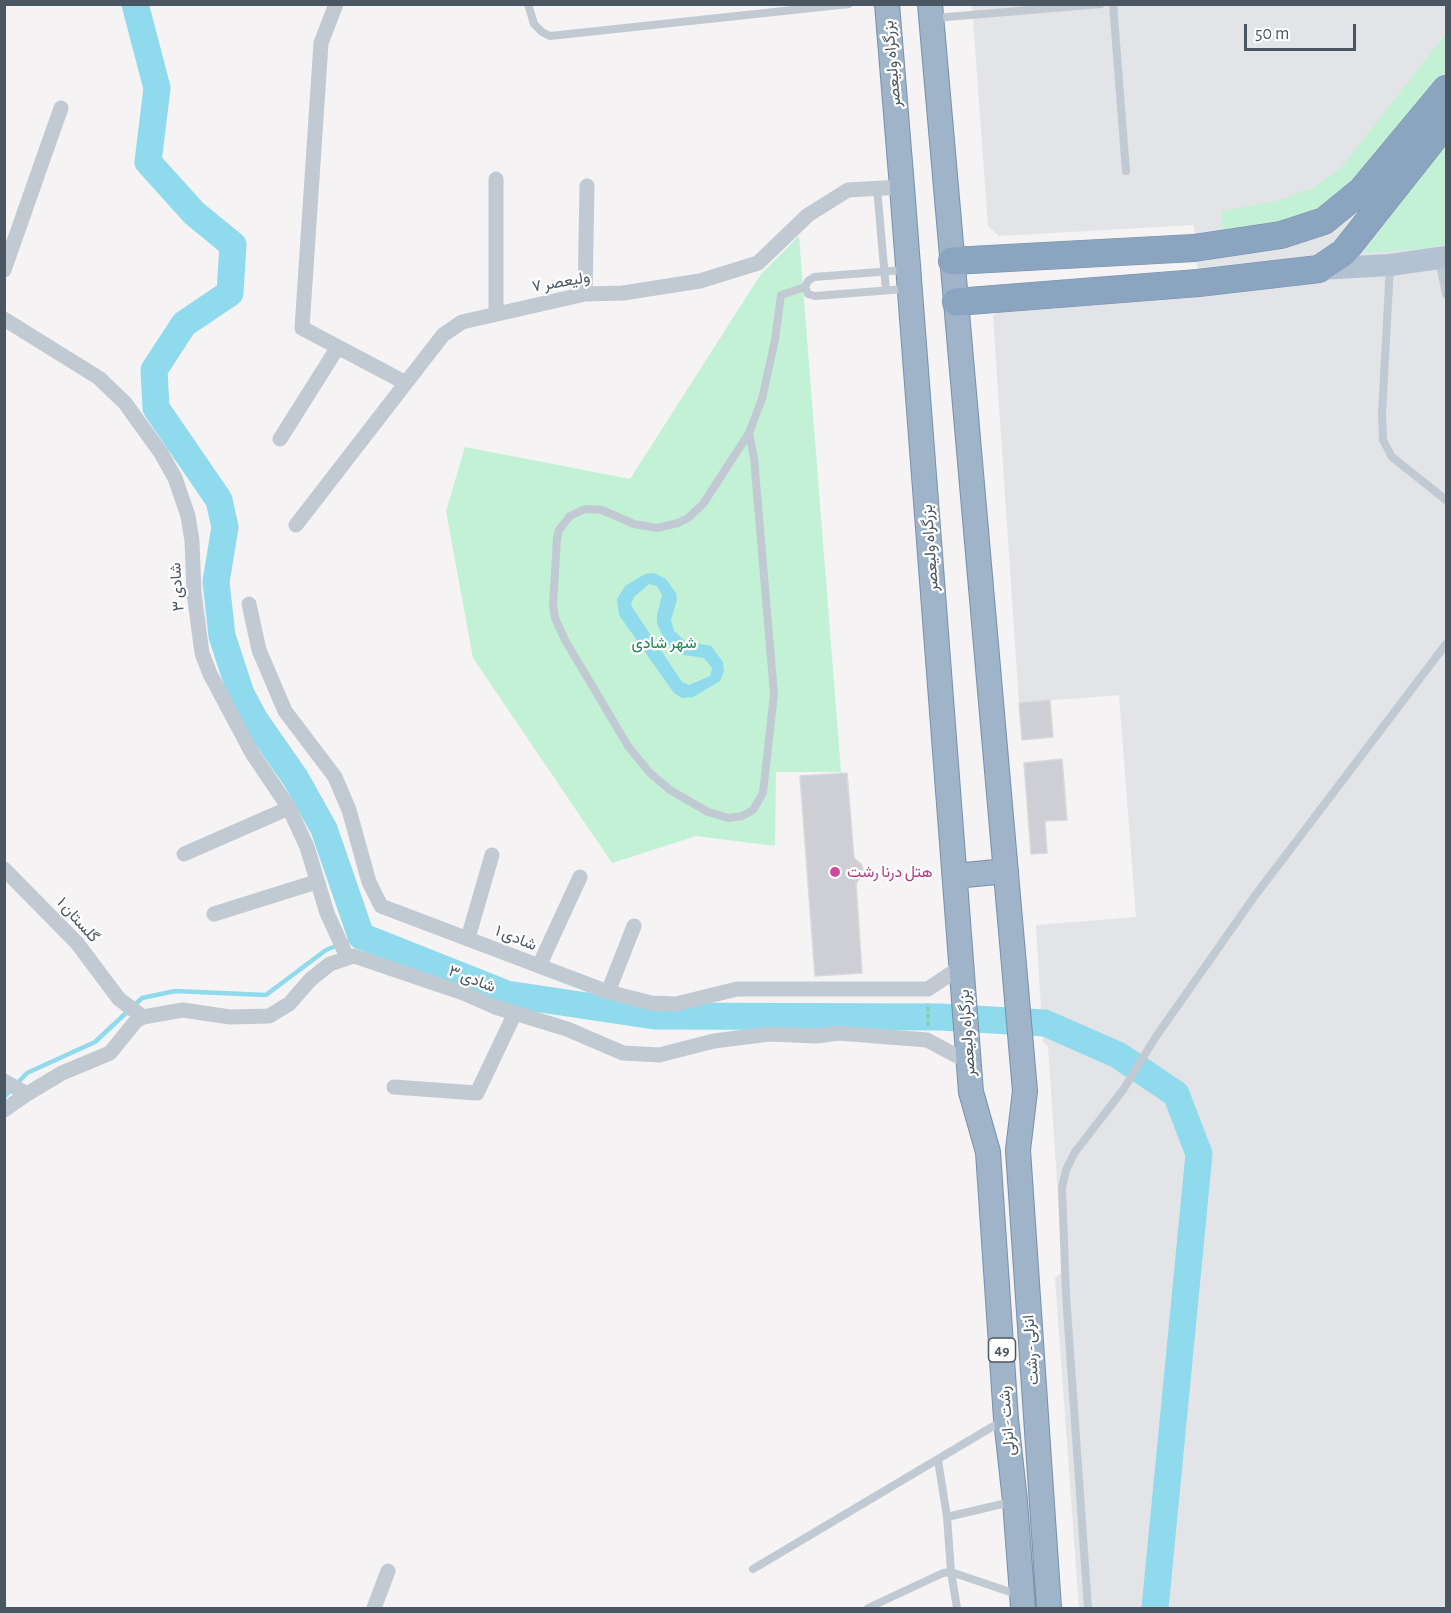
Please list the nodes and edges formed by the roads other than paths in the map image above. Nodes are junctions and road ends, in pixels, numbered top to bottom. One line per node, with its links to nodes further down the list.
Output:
1 (336, 4): 33 (street)
2 (528, 4): 3 (lane)
3 (849, 4)
4 (886, 4): 14 (highway, بزرگراه ولیعصر)
5 (1101, 4): 7 (lane)
6 (1113, 4): 11 (lane)
7 (930, 12): 19 (highway)
8 (1446, 89): 16 (highway)
9 (61, 108): 22 (street)
10 (1446, 123): 21 (highway)
11 (1126, 171)
12 (496, 179): 31 (street)
13 (587, 186): 28 (street)
14 (902, 187): 15 (street, ولیعصر ۷); 25 (highway, بزرگراه ولیعصر)
15 (877, 188): 23 (lane); 28 (street, ولیعصر ۷)
16 (1261, 239): 17 (highway); 24 (highway)
17 (1167, 250): 19 (highway); 26 (highway)
18 (1443, 258): 20 (main road); 29 (lane)
19 (952, 261): 30 (highway)
20 (1390, 265): 21 (main road); 37 (lane)
21 (1319, 269): 24 (highway)
22 (4, 270)
23 (885, 271): 25 (lane); 25 (lane); 27 (lane)
24 (1263, 275): 26 (highway)
25 (902, 283): 27 (lane); 46 (highway, بزرگراه ولیعصر)
26 (1170, 284): 30 (highway)
27 (805, 287): 35 (lane)
28 (585, 294): 31 (street, ولیعصر ۷)
29 (1446, 294)
30 (956, 302): 45 (highway)
31 (496, 313): 34 (street, ولیعصر ۷)
32 (4, 319): 41 (street, شادی ۳)
33 (338, 347): 34 (street); 36 (street)
34 (404, 382): 38 (street, ولیعصر ۷)
35 (749, 433): 35 (lane)
36 (280, 439)
37 (1446, 500)
38 (296, 525)
39 (249, 604): 51 (street, شادی ۱)
40 (1446, 644): 76 (lane)
41 (288, 808): 42 (street); 48 (street, شادی ۳)
42 (184, 854)
43 (492, 855): 51 (street)
44 (4, 869): 57 (street, گلستان ۱)
45 (1006, 871): 46 (highway); 75 (highway, انزلی - رشت / 49)
46 (955, 876): 54 (highway, بزرگراه ولیعصر)
47 (580, 877): 53 (street)
48 (316, 882): 49 (street); 52 (street, شادی ۳)
49 (214, 914)
50 (634, 926): 55 (street)
51 (468, 938): 53 (street, شادی ۱)
52 (347, 957): 56 (street, شادی ۳); 57 (street)
53 (539, 966): 55 (street, شادی ۱)
54 (962, 972): 55 (street, شادی ۱); 58 (highway, بزرگراه ولیعصر)
55 (608, 992)
56 (515, 1013): 58 (street, شادی ۳); 60 (street)
57 (143, 1017): 61 (street)
58 (968, 1055): 62 (highway, بزرگراه ولیعصر)
59 (4, 1081): 61 (street)
60 (394, 1087)
61 (23, 1092): 63 (street)
62 (971, 1092): 64 (highway, رشت - انزلی / 49)
63 (4, 1110)
64 (1006, 1419): 65 (lane); 66 (highway, رشت - انزلی / 49)
65 (938, 1460): 67 (lane); 68 (lane)
66 (1015, 1501): 67 (lane); 71 (highway, رشت - انزلی / 49)
67 (947, 1517): 70 (lane)
68 (753, 1569)
69 (388, 1571): 72 (street)
70 (951, 1572): 71 (lane); 73 (lane); 74 (lane)
71 (1023, 1603)
72 (374, 1608)
73 (868, 1608)
74 (957, 1608)
75 (1049, 1608)
76 (1088, 1608)

